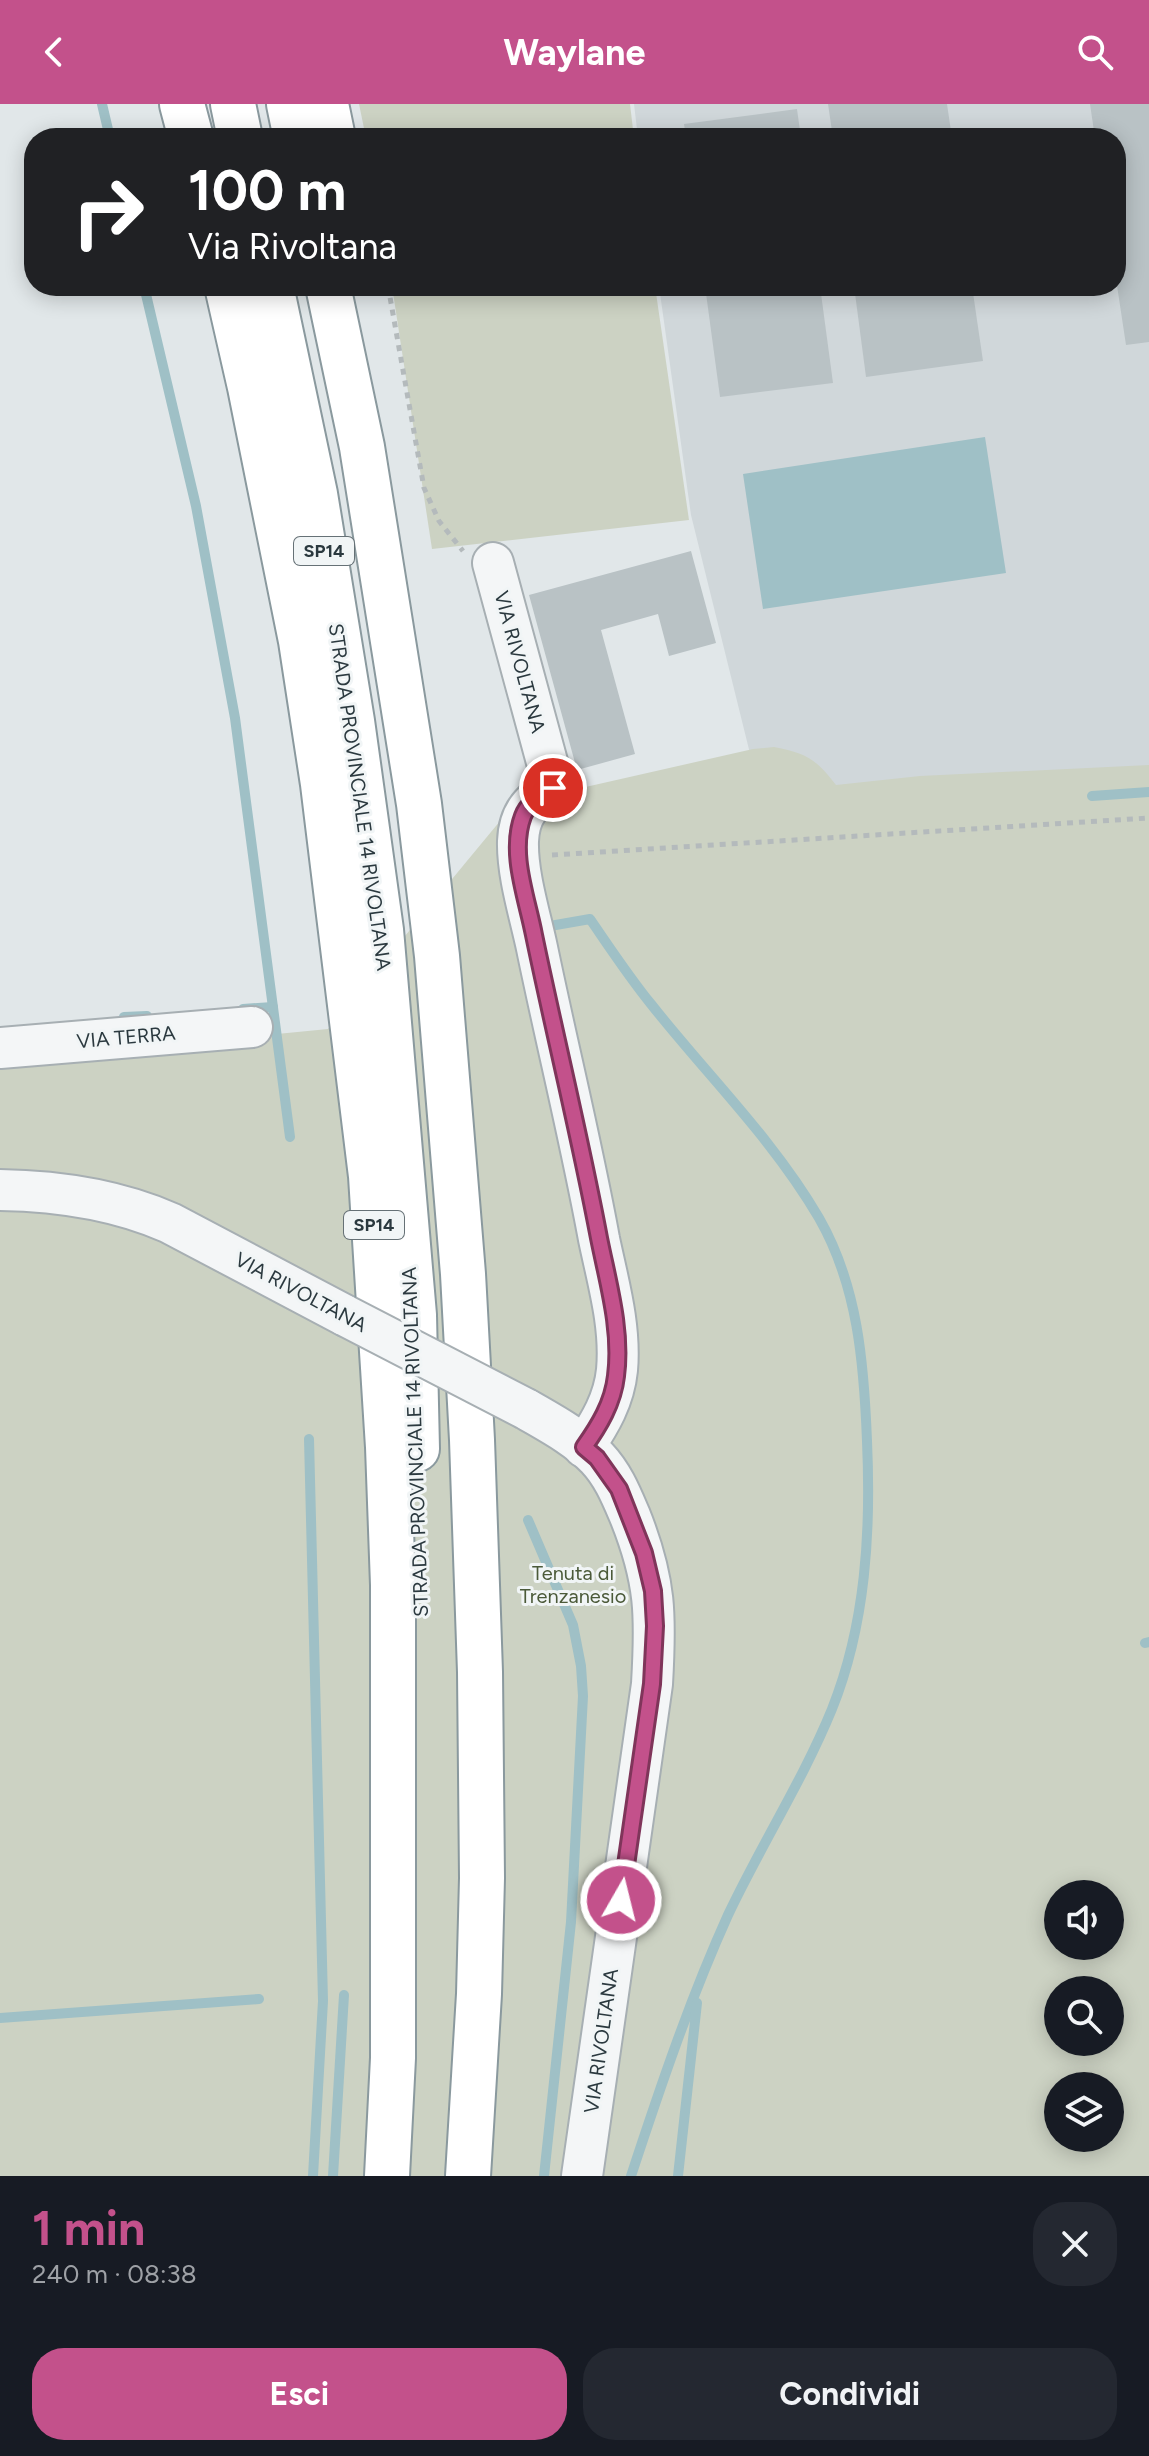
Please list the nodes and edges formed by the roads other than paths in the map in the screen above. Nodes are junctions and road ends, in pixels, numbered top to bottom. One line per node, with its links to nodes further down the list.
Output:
1 (182, 104): 5 (highway)
2 (233, 104): 6 (highway)
3 (289, 104): 7 (highway)
4 (326, 104): 8 (highway)
5 (188, 128)
6 (238, 128)
7 (294, 128)
8 (331, 128)
9 (229, 296): 19 (highway, SP14)
10 (273, 296): 20 (highway, STRADA PROVINCIALE 14 RIVOLTANA / SP14)
11 (330, 296): 14 (highway, SP14)
12 (358, 296): 14 (highway, SP14)
13 (493, 563): 18 (street, VIA RIVOLTANA)
14 (419, 804): 21 (highway, SP14)
15 (252, 1027): 16 (street, VIA TERRA)
16 (0, 1048)
17 (0, 1190): 18 (street, VIA RIVOLTANA, bridge)
18 (584, 1447): 22 (street, VIA RIVOLTANA)
19 (387, 2176)
20 (413, 2176)
21 (468, 2176)
22 (582, 2176)

